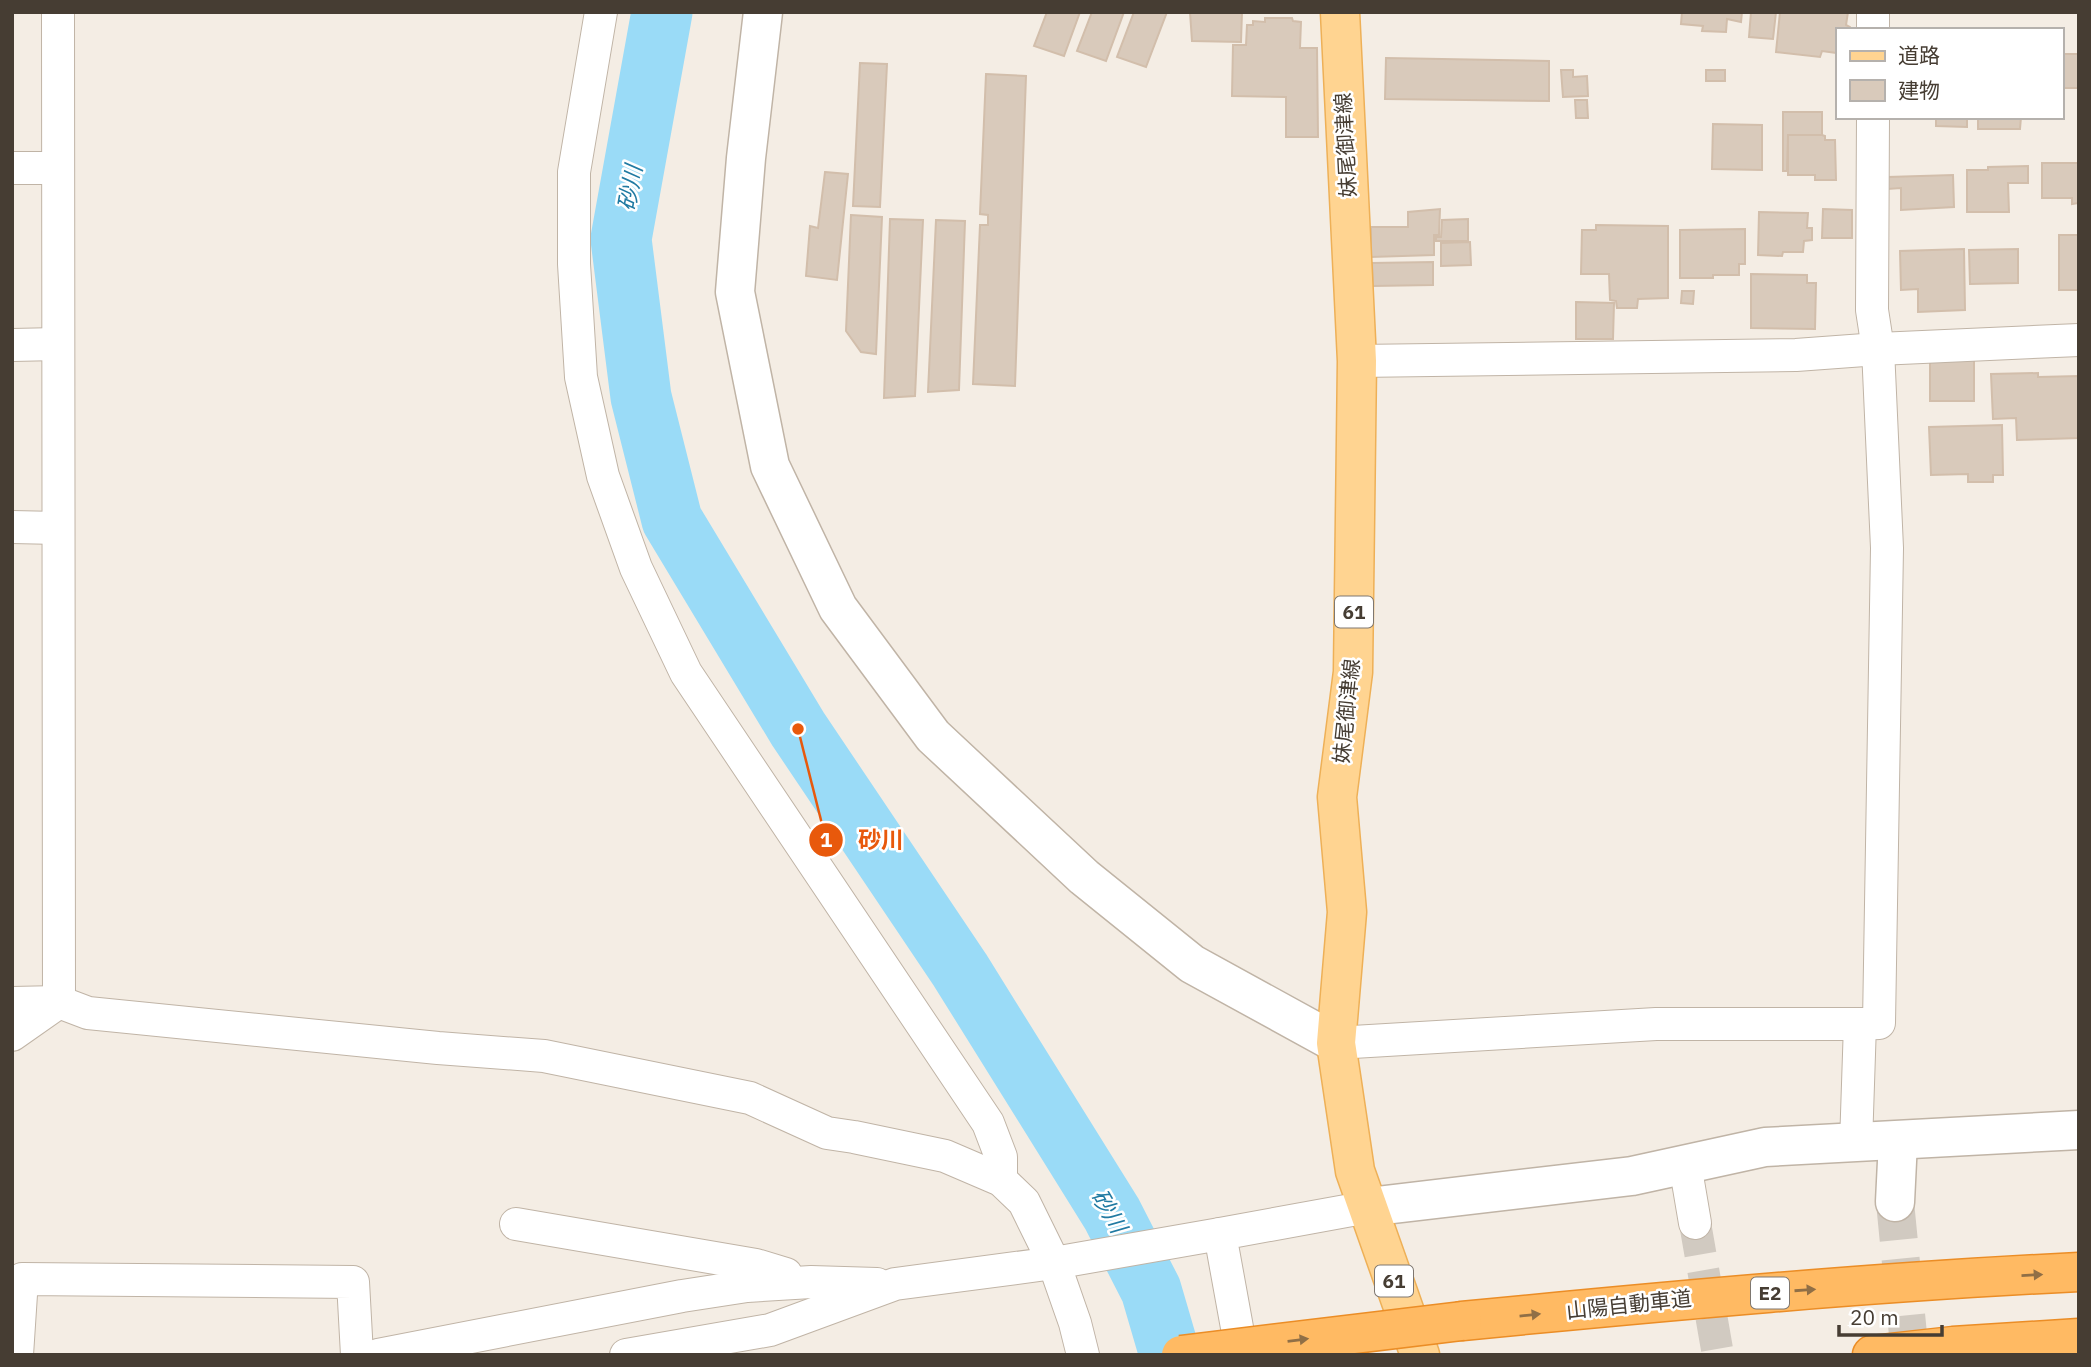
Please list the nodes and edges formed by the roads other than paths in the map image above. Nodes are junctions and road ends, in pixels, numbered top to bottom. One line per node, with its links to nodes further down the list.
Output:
1 (58, 12): 7 (street)
2 (601, 12): 24 (street)
3 (762, 12): 19 (street)
4 (1340, 12): 12 (main road, 妹尾御津線 / 61)
5 (1873, 119): 11 (street)
6 (12, 168): 7 (street)
7 (58, 168): 9 (street)
8 (2079, 340): 11 (street)
9 (58, 344): 10 (street); 14 (street)
10 (12, 345)
11 (1878, 349): 12 (street); 17 (street)
12 (1357, 361): 19 (main road, 妹尾御津線 / 61)
13 (12, 527): 14 (street)
14 (58, 528): 15 (street)
15 (59, 1002): 16 (street); 18 (street); 24 (street)
16 (12, 1003)
17 (1860, 1024): 19 (street); 22 (street)
18 (12, 1035)
19 (1336, 1043): 26 (main road, 妹尾御津線 / 61)
20 (2079, 1130): 21 (street)
21 (1898, 1141): 22 (street); 25 (street)
22 (1856, 1143): 23 (street)
23 (1685, 1164): 26 (street); 27 (street)
24 (1001, 1180): 30 (street)
25 (1895, 1202)
26 (1368, 1207): 29 (street); 42 (main road, 妹尾御津線 / 61)
27 (1695, 1223)
28 (516, 1224): 32 (street)
29 (1208, 1236): 30 (street); 41 (street)
30 (1054, 1263): 33 (street); 39 (street)
31 (2079, 1272): 40 (highway, 山陽自動車道 / E2, one-way to 31, bridge)
32 (811, 1282): 33 (street); 37 (street)
33 (895, 1284): 38 (street)
34 (2079, 1338): 43 (highway)
35 (16, 1355): 36 (street)
36 (357, 1355)
37 (378, 1355)
38 (626, 1355)
39 (1083, 1355)
40 (1181, 1355)
41 (1242, 1355)
42 (1420, 1355)
43 (1872, 1355)

